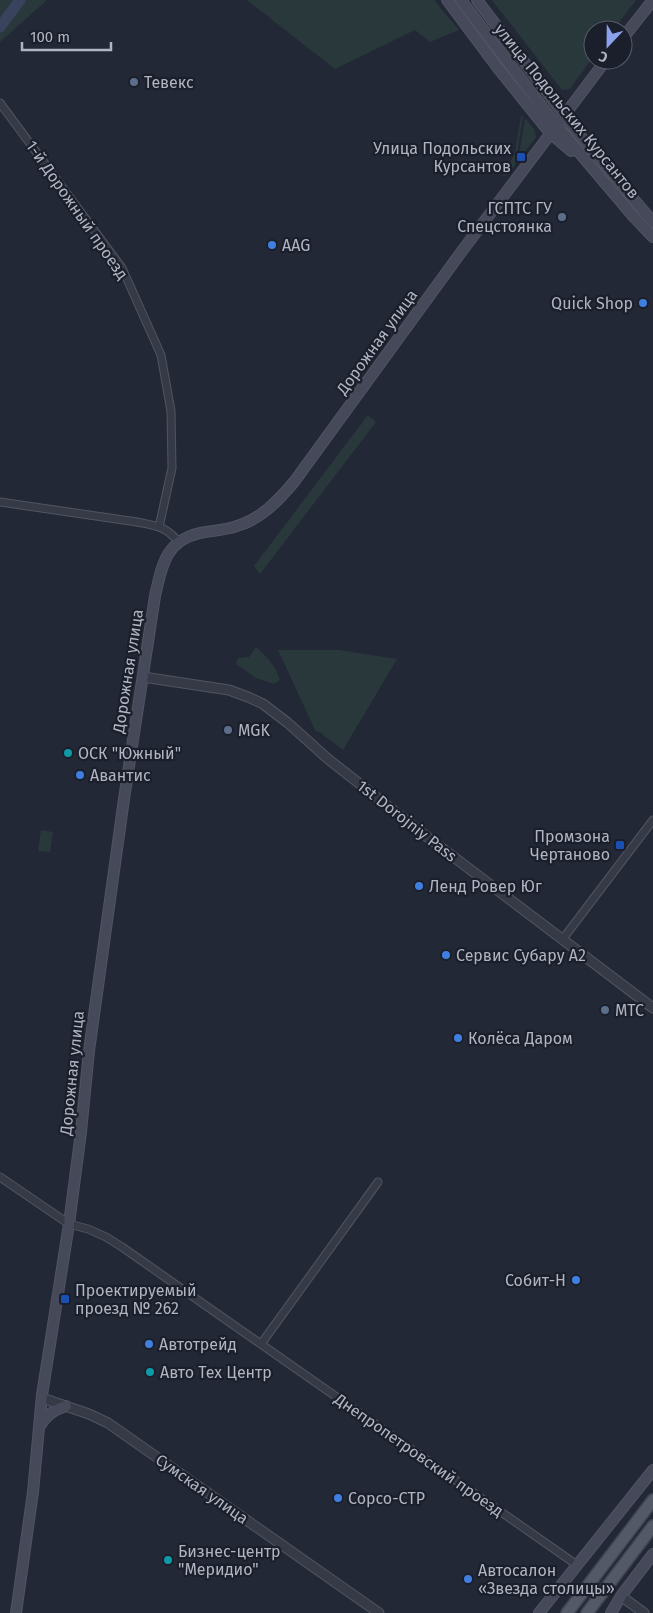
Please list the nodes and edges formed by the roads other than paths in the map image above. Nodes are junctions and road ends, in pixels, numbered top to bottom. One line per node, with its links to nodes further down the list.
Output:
1 (447, 0): 9 (main road)
2 (461, 0): 9 (main road, улица Подольских Курсантов)
3 (477, 0): 8 (main road, улица Подольских Курсантов)
4 (652, 0): 5 (main road)
5 (633, 25)
6 (598, 70): 8 (main road, Дорожная улица)
7 (0, 103): 13 (street, 1-й Дорожный проезд)
8 (564, 115): 9 (main road, Дорожная улица); 10 (main road, улица Подольских Курсантов)
9 (553, 129): 11 (main road, улица Подольских Курсантов); 14 (main road, Дорожная улица)
10 (653, 222)
11 (653, 238)
12 (0, 502): 13 (street)
13 (159, 527): 14 (street)
14 (179, 542): 15 (main road, Дорожная улица)
15 (143, 677): 17 (street, 1st Dorojniy Pass); 21 (main road, Дорожная улица)
16 (653, 820): 17 (street)
17 (562, 940): 18 (street, 1st Dorojniy Pass)
18 (653, 1008)
19 (0, 1177): 21 (street, Днепропетровский проезд)
20 (378, 1182): 22 (street)
21 (69, 1224): 22 (street, Днепропетровский проезд); 23 (main road, Дорожная улица)
22 (261, 1344): 32 (street, Днепропетровский проезд)
23 (42, 1398): 24 (street, Сумская улица); 25 (main road, Дорожная улица)
24 (66, 1406): 25 (main road); 35 (street, Сумская улица)
25 (39, 1429): 34 (main road, Дорожная улица)
26 (651, 1473): 32 (main road)
27 (653, 1500): 37 (main road)
28 (653, 1526): 38 (main road)
29 (653, 1545): 31 (main road)
30 (653, 1554): 31 (main road)
31 (646, 1563): 33 (main road)
32 (577, 1565): 36 (main road)
33 (621, 1596): 39 (main road); 40 (street)
34 (16, 1613)
35 (379, 1613)
36 (539, 1613)
37 (567, 1613)
38 (587, 1613)
39 (611, 1613)
40 (644, 1613)

